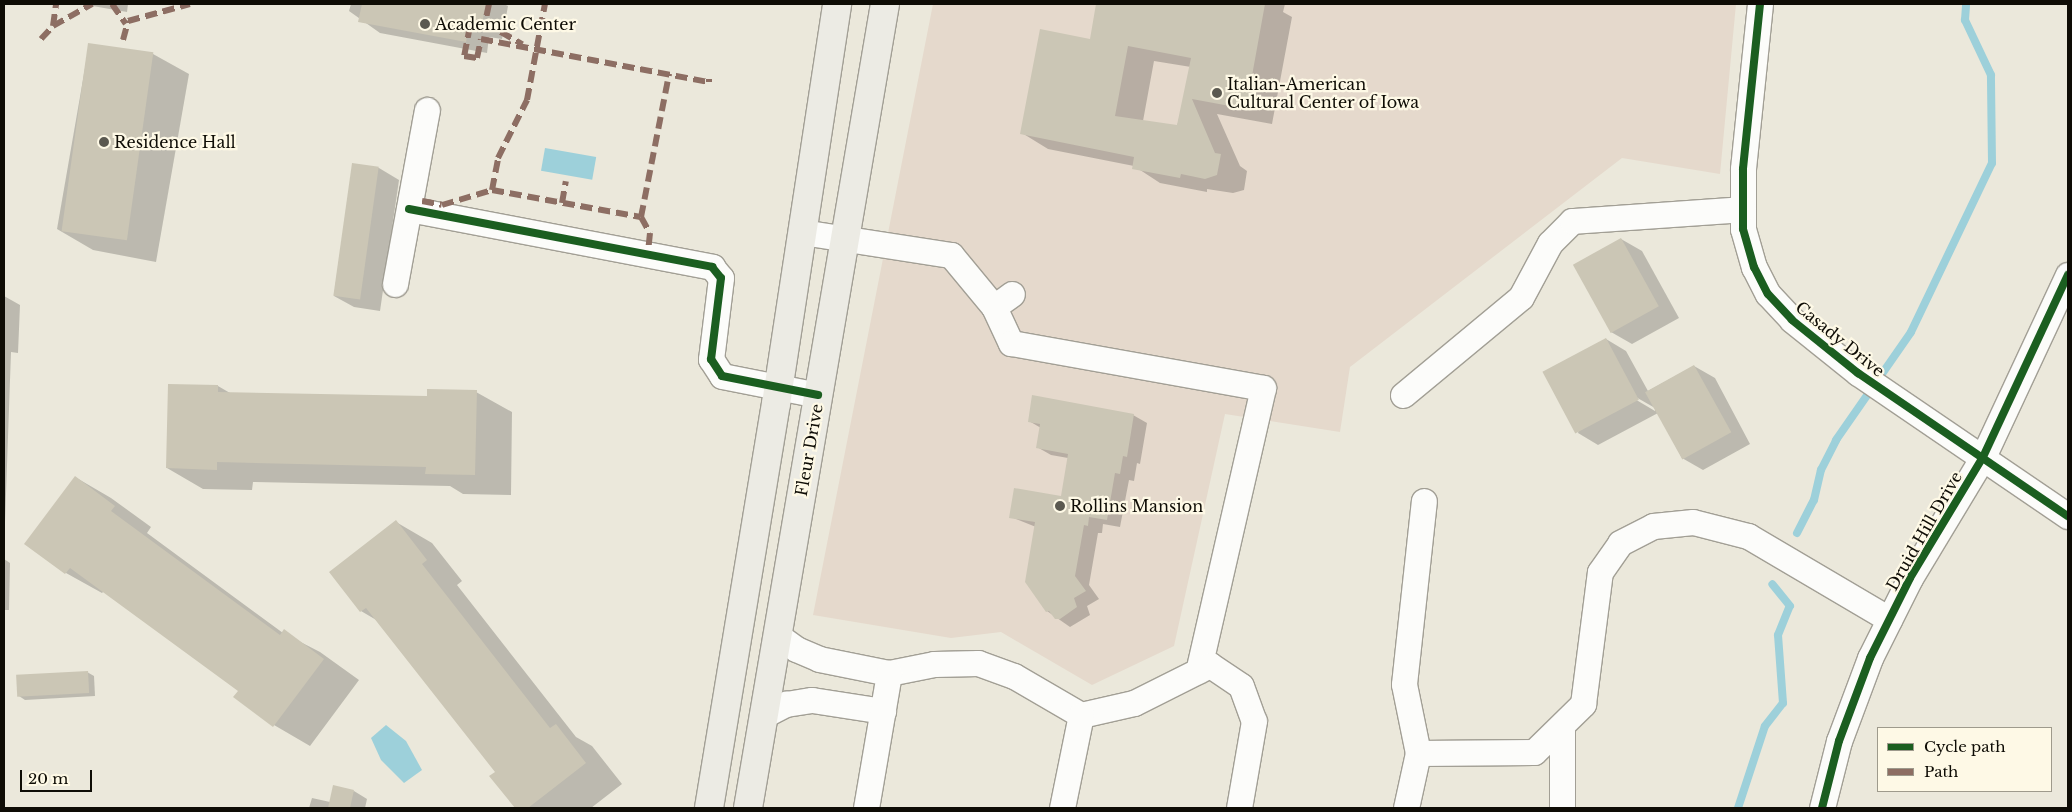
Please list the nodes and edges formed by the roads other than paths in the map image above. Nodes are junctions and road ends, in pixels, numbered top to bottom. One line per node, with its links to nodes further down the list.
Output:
1 (837, 4): 7 (main road)
2 (885, 4): 8 (main road, Fleur Drive)
3 (1760, 4): 6 (street, Casady Drive)
4 (427, 110): 5 (street)
5 (409, 209): 10 (street); 11 (street)
6 (1743, 209): 13 (street); 14 (street, Casady Drive)
7 (802, 232): 8 (street); 11 (main road)
8 (845, 240): 12 (main road, Fleur Drive); 20 (street)
9 (2068, 275): 14 (street, Druid Hill Drive)
10 (394, 284)
11 (778, 388): 12 (street); 28 (main road)
12 (818, 395): 18 (main road, Fleur Drive)
13 (1402, 395)
14 (1983, 457): 16 (street, Casady Drive); 17 (street, Druid Hill Drive)
15 (1424, 500): 27 (street)
16 (2068, 516)
17 (1889, 620): 26 (street); 35 (street, Druid Hill Drive)
18 (777, 635): 19 (street); 24 (main road, Fleur Drive)
19 (820, 659): 21 (street); 22 (street)
20 (1198, 671): 25 (street); 32 (street)
21 (889, 673): 23 (street); 25 (street)
22 (812, 700): 23 (street); 24 (street)
23 (882, 711): 30 (street)
24 (764, 715): 29 (main road, Fleur Drive)
25 (1081, 715): 31 (street)
26 (1562, 726): 27 (street); 34 (street)
27 (1418, 753): 33 (street)
28 (709, 808)
29 (748, 808)
30 (866, 808)
31 (1062, 808)
32 (1239, 808)
33 (1406, 808)
34 (1562, 808)
35 (1822, 808)

